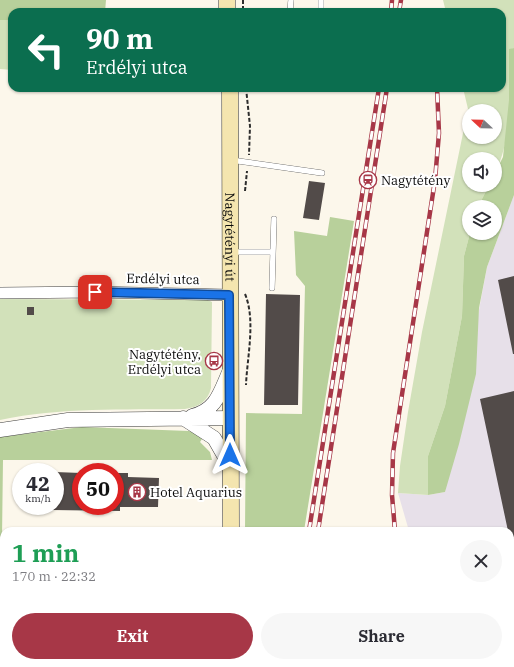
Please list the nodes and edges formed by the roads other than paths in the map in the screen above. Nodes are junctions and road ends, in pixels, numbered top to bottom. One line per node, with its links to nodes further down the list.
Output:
1 (230, 92): 2 (main road, Nagytétényi út)
2 (229, 159): 3 (lane); 5 (main road, Nagytétényi út)
3 (322, 173)
4 (274, 219): 6 (lane)
5 (229, 252): 6 (lane); 9 (main road, Nagytétényi út)
6 (273, 252): 7 (lane)
7 (272, 288)
8 (0, 293): 9 (street, Erdélyi utca)
9 (236, 293): 10 (main road, Nagytétényi út)
10 (230, 370): 11 (street); 12 (main road, Nagytétényi út)
11 (183, 418): 12 (street); 13 (street); 14 (street)
12 (230, 418): 14 (main road, Nagytétényi út)
13 (0, 430)
14 (230, 466): 15 (main road, Nagytétényi út)
15 (230, 527)

